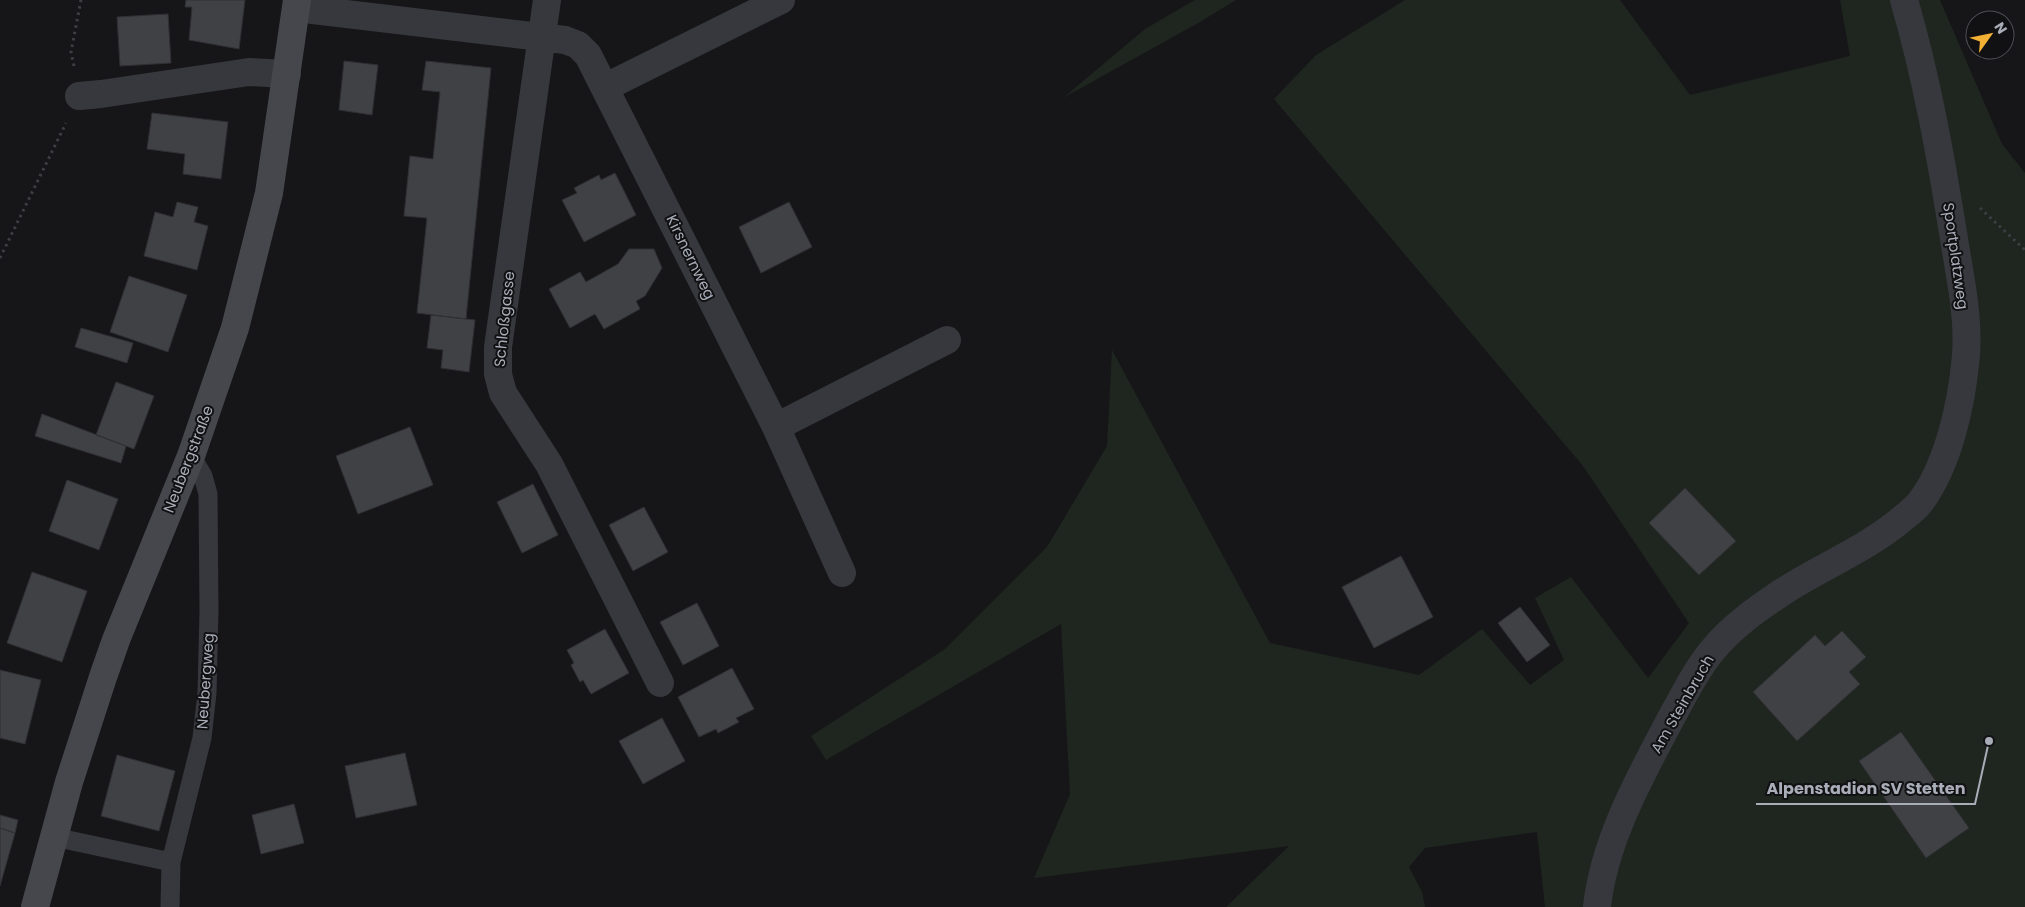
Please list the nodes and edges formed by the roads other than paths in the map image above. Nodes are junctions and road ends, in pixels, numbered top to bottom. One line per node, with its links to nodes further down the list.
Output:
1 (546, 0): 5 (street, Schloßgasse)
2 (781, 0): 7 (street)
3 (1904, 0): 12 (street, Sportplatzweg)
4 (296, 4): 5 (street); 6 (street, Neubergstraße)
5 (541, 36): 7 (street, Kirsnernweg); 14 (street, Schloßgasse)
6 (287, 74): 8 (street); 11 (street, Neubergstraße)
7 (606, 87): 10 (street, Kirsnernweg)
8 (79, 96)
9 (947, 340): 10 (street)
10 (776, 427): 13 (street, Kirsnernweg)
11 (191, 456): 15 (street, Neubergstraße); 16 (lane, Neubergweg)
12 (1916, 507): 19 (street, Am Steinbruch)
13 (842, 573)
14 (660, 683)
15 (54, 837): 16 (lane); 17 (street, Neubergstraße)
16 (171, 862): 18 (lane, Neubergweg)
17 (36, 907)
18 (170, 907)
19 (1597, 907)

